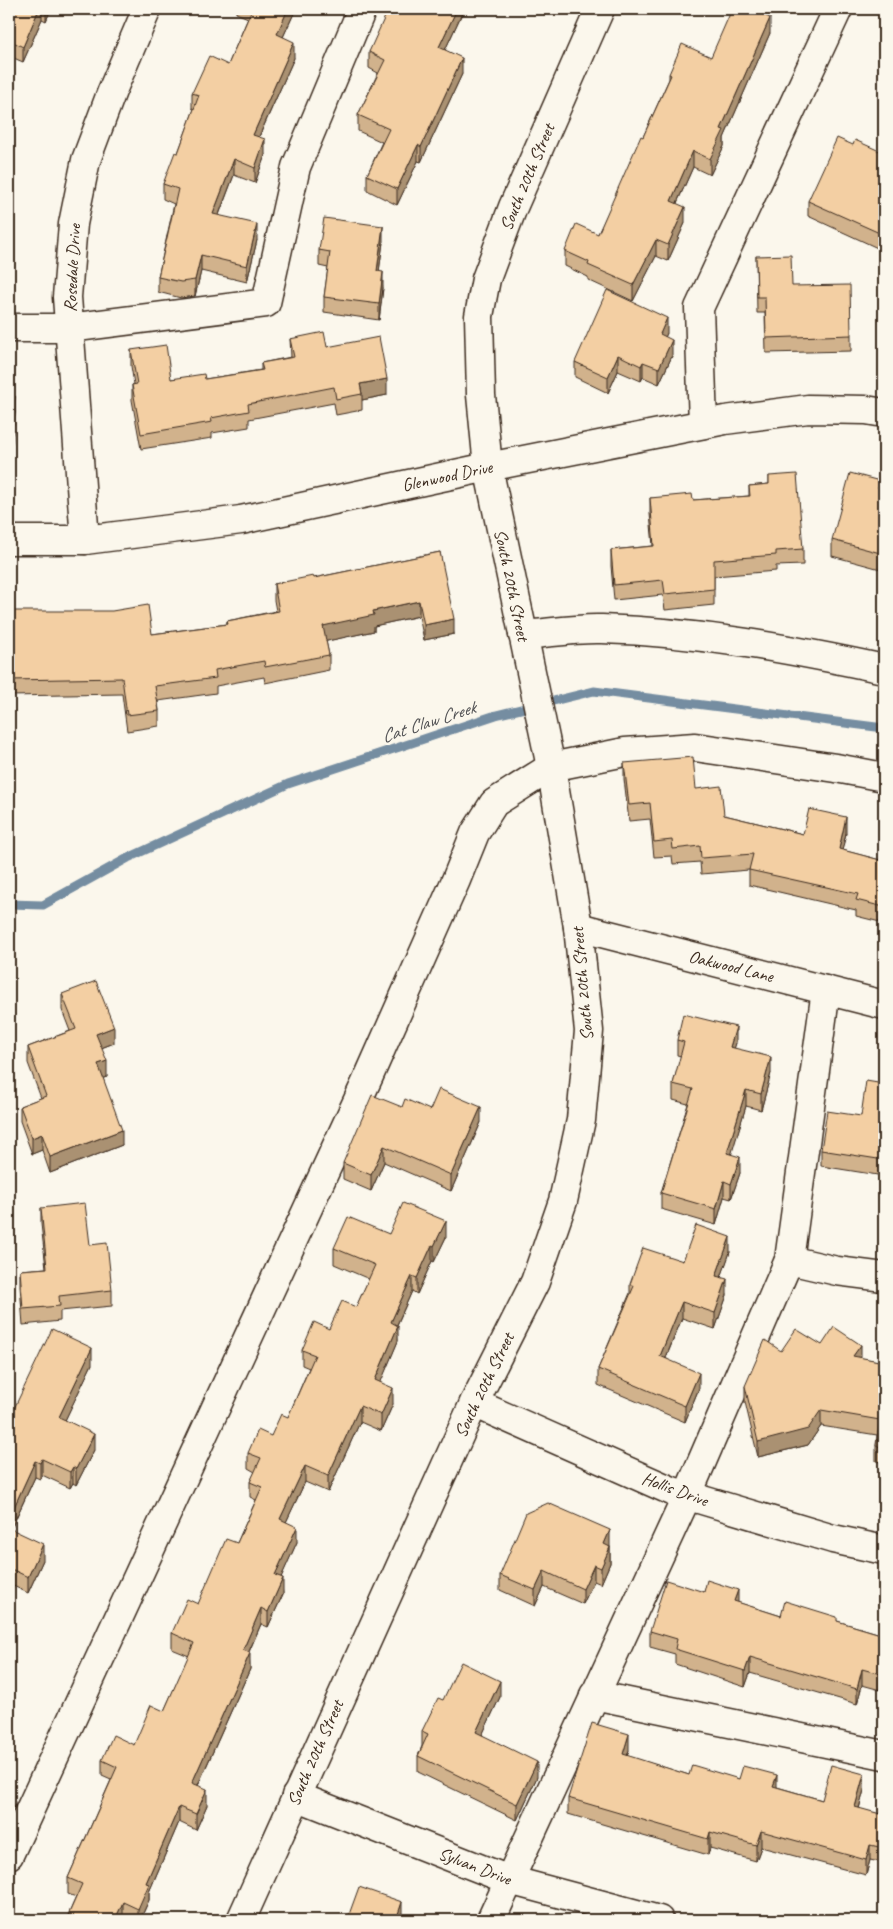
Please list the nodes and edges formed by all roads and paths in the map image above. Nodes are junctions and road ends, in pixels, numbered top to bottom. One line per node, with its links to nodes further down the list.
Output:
1 (147, 9): 6 (street, Rosedale Drive)
2 (362, 9): 6 (street)
3 (600, 9): 9 (street, South 20th Street)
4 (838, 9): 8 (street)
5 (9, 328): 6 (street)
6 (69, 328): 11 (street, Rosedale Drive)
7 (884, 413): 8 (street, Glenwood Drive)
8 (703, 424): 9 (street, Glenwood Drive)
9 (488, 467): 11 (street, Glenwood Drive); 12 (street, South 20th Street)
10 (9, 540): 11 (street, Glenwood Drive)
11 (85, 540)
12 (523, 635): 13 (street); 14 (street, South 20th Street)
13 (884, 669)
14 (551, 767): 15 (street); 16 (street, South 20th Street); 27 (street)
15 (884, 777)
16 (578, 927): 17 (street, Oakwood Lane); 21 (street, South 20th Street)
17 (826, 990): 18 (street, Oakwood Lane); 19 (street)
18 (884, 1005)
19 (789, 1260): 20 (street); 22 (street)
20 (884, 1278)
21 (474, 1403): 22 (street, Hollis Drive); 26 (street, South 20th Street)
22 (686, 1496): 23 (street, Hollis Drive); 24 (street)
23 (884, 1550)
24 (594, 1695): 25 (street); 28 (street)
25 (884, 1755)
26 (296, 1796): 28 (street, Sylvan Drive); 29 (street, South 20th Street)
27 (9, 1855)
28 (509, 1880): 30 (street); 31 (street, Sylvan Drive)
29 (241, 1920)
30 (491, 1920)
31 (659, 1920)

